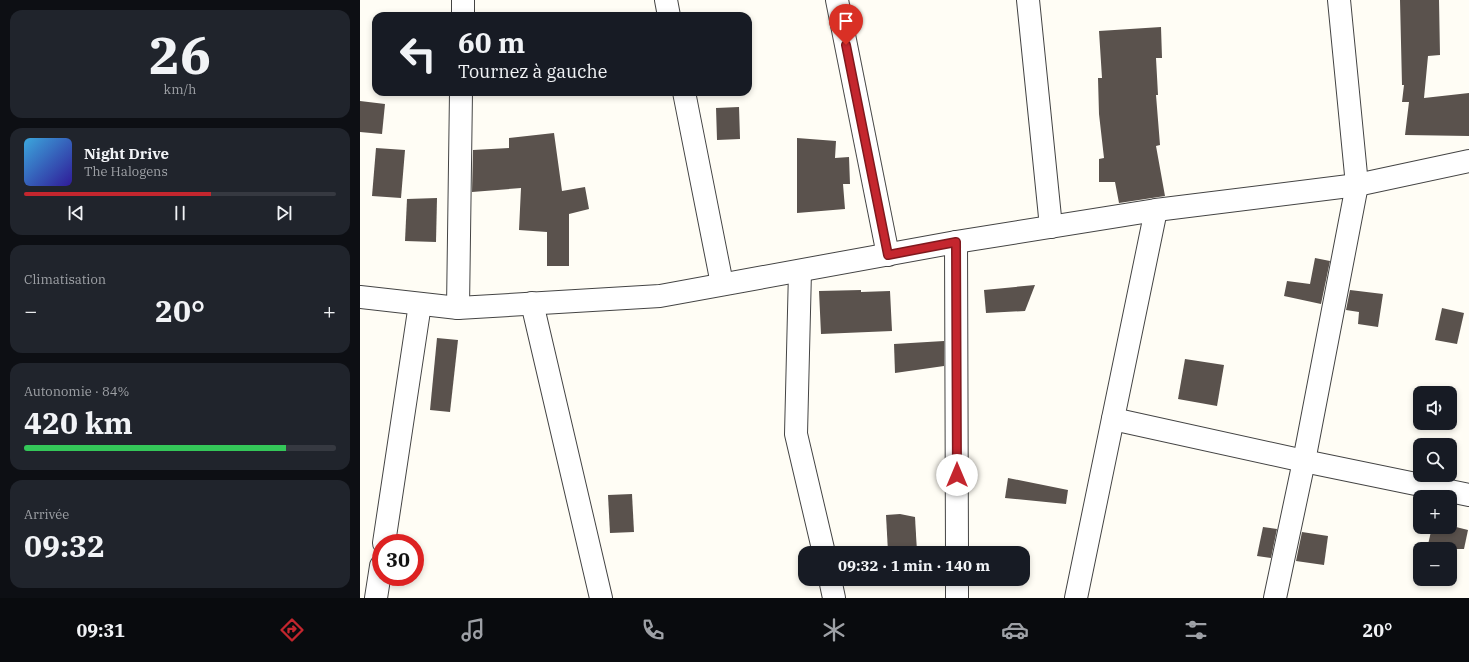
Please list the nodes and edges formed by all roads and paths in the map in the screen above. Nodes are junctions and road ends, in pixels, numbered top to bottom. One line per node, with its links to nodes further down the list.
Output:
1 (463, 0): 6 (street)
2 (666, 0): 7 (street)
3 (837, 0): 15 (street)
4 (1028, 0): 13 (street)
5 (1339, 0): 11 (street)
6 (462, 12)
7 (668, 12)
8 (461, 96): 21 (street)
9 (685, 96): 17 (street)
10 (1469, 161): 11 (street)
11 (1357, 185): 12 (street); 23 (street)
12 (1156, 210): 13 (street); 22 (street)
13 (1051, 227): 14 (street)
14 (956, 242): 15 (street); 27 (street)
15 (888, 255): 16 (street)
16 (800, 271): 17 (street); 26 (street)
17 (722, 284): 20 (street)
18 (360, 296): 19 (street)
19 (420, 304): 21 (street); 25 (street)
20 (532, 304): 21 (street); 32 (street)
21 (458, 308)
22 (1113, 419): 23 (street); 35 (street)
23 (1304, 462): 24 (street); 36 (street)
24 (1469, 495)
25 (385, 534)
26 (822, 546)
27 (957, 546)
28 (378, 586): 31 (street)
29 (831, 586): 33 (street)
30 (957, 586): 34 (street)
31 (376, 598)
32 (600, 598)
33 (834, 598)
34 (957, 598)
35 (1076, 598)
36 (1275, 598)

